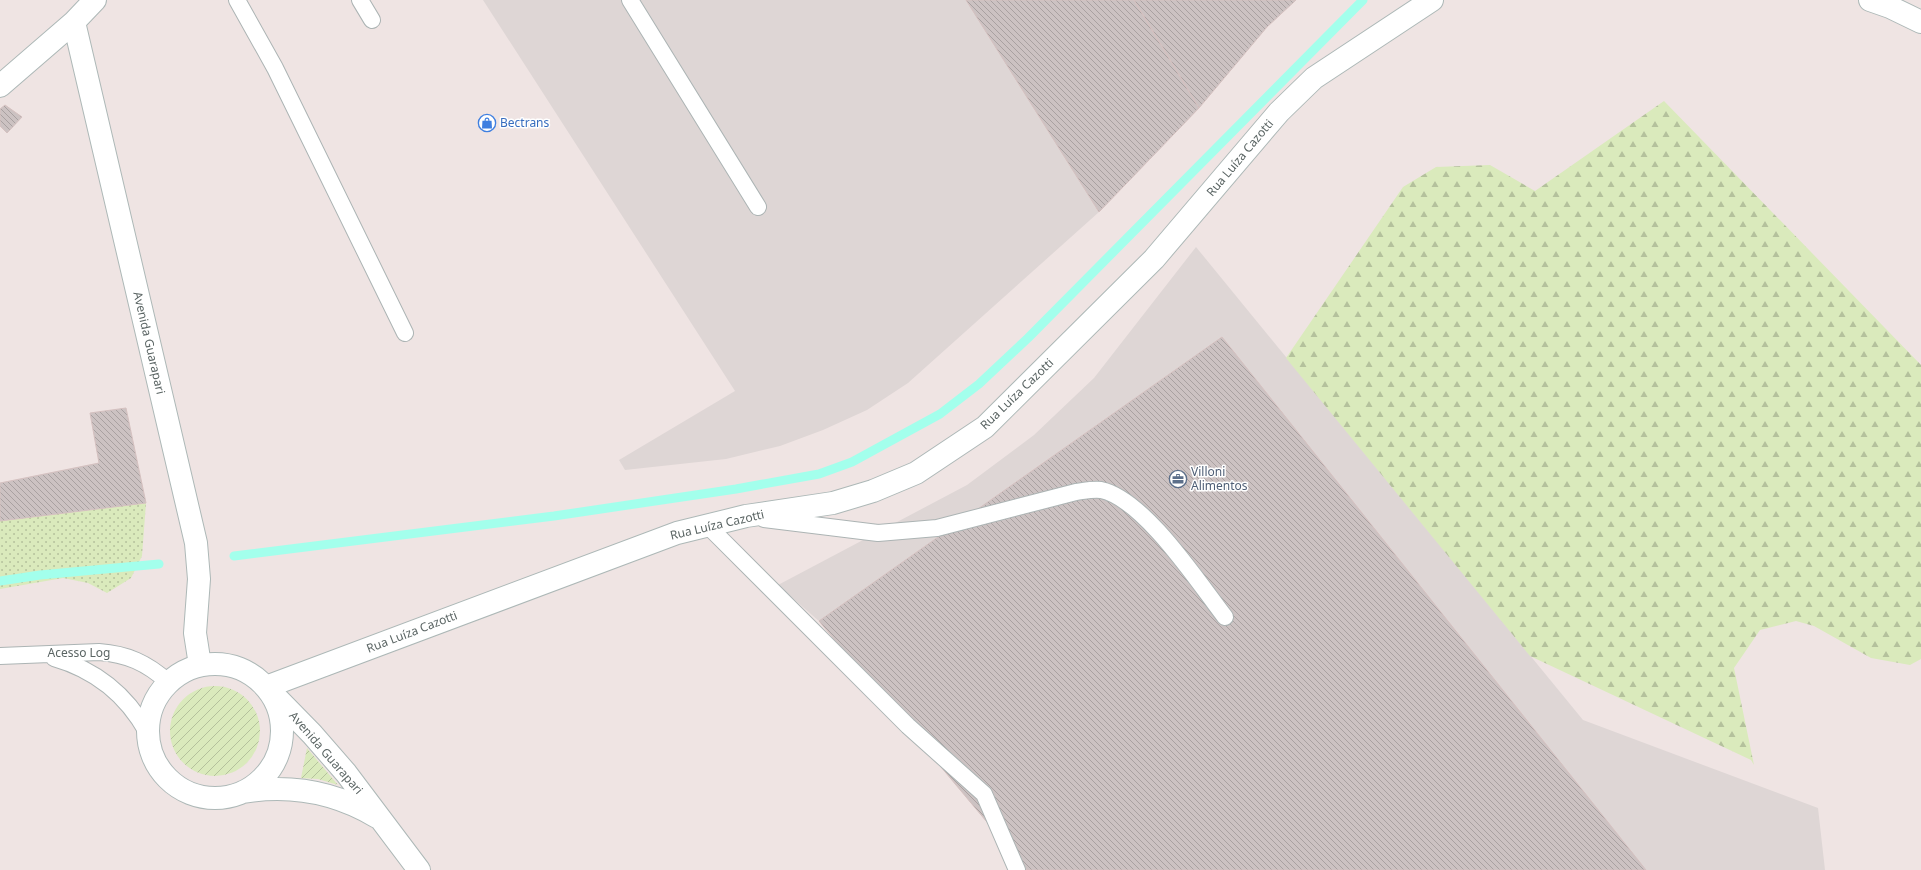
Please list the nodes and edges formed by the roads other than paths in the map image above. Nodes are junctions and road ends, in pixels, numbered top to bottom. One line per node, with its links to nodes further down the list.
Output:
1 (95, 0): 8 (street)
2 (237, 0): 12 (lane)
3 (360, 0): 7 (lane)
4 (630, 0): 11 (lane)
5 (1432, 0): 13 (street, Rua Luíza Cazotti)
6 (1870, 0): 9 (street)
7 (372, 20)
8 (74, 22): 10 (street); 18 (street, Avenida Guarapari)
9 (1921, 22)
10 (0, 86)
11 (758, 207)
12 (405, 333)
13 (746, 516): 14 (street, Rua Luíza Cazotti); 15 (lane)
14 (707, 525): 20 (street, Rua Luíza Cazotti); 25 (lane)
15 (1225, 617)
16 (29, 654): 17 (lane, Acesso Log); 19 (lane, Acesso Log); 21 (lane, Acesso Log)
17 (0, 656)
18 (200, 665): 19 (street, Avenida Guarapari); 20 (street, Avenida Guarapari)
19 (168, 682): 21 (street, Avenida Guarapari)
20 (266, 687): 22 (street, Avenida Guarapari); 23 (street, Avenida Guarapari)
21 (147, 732): 22 (street, Avenida Guarapari)
22 (238, 793): 23 (street, Avenida Guarapari)
23 (383, 821): 24 (street, Avenida Guarapari)
24 (419, 870)
25 (1017, 870)

